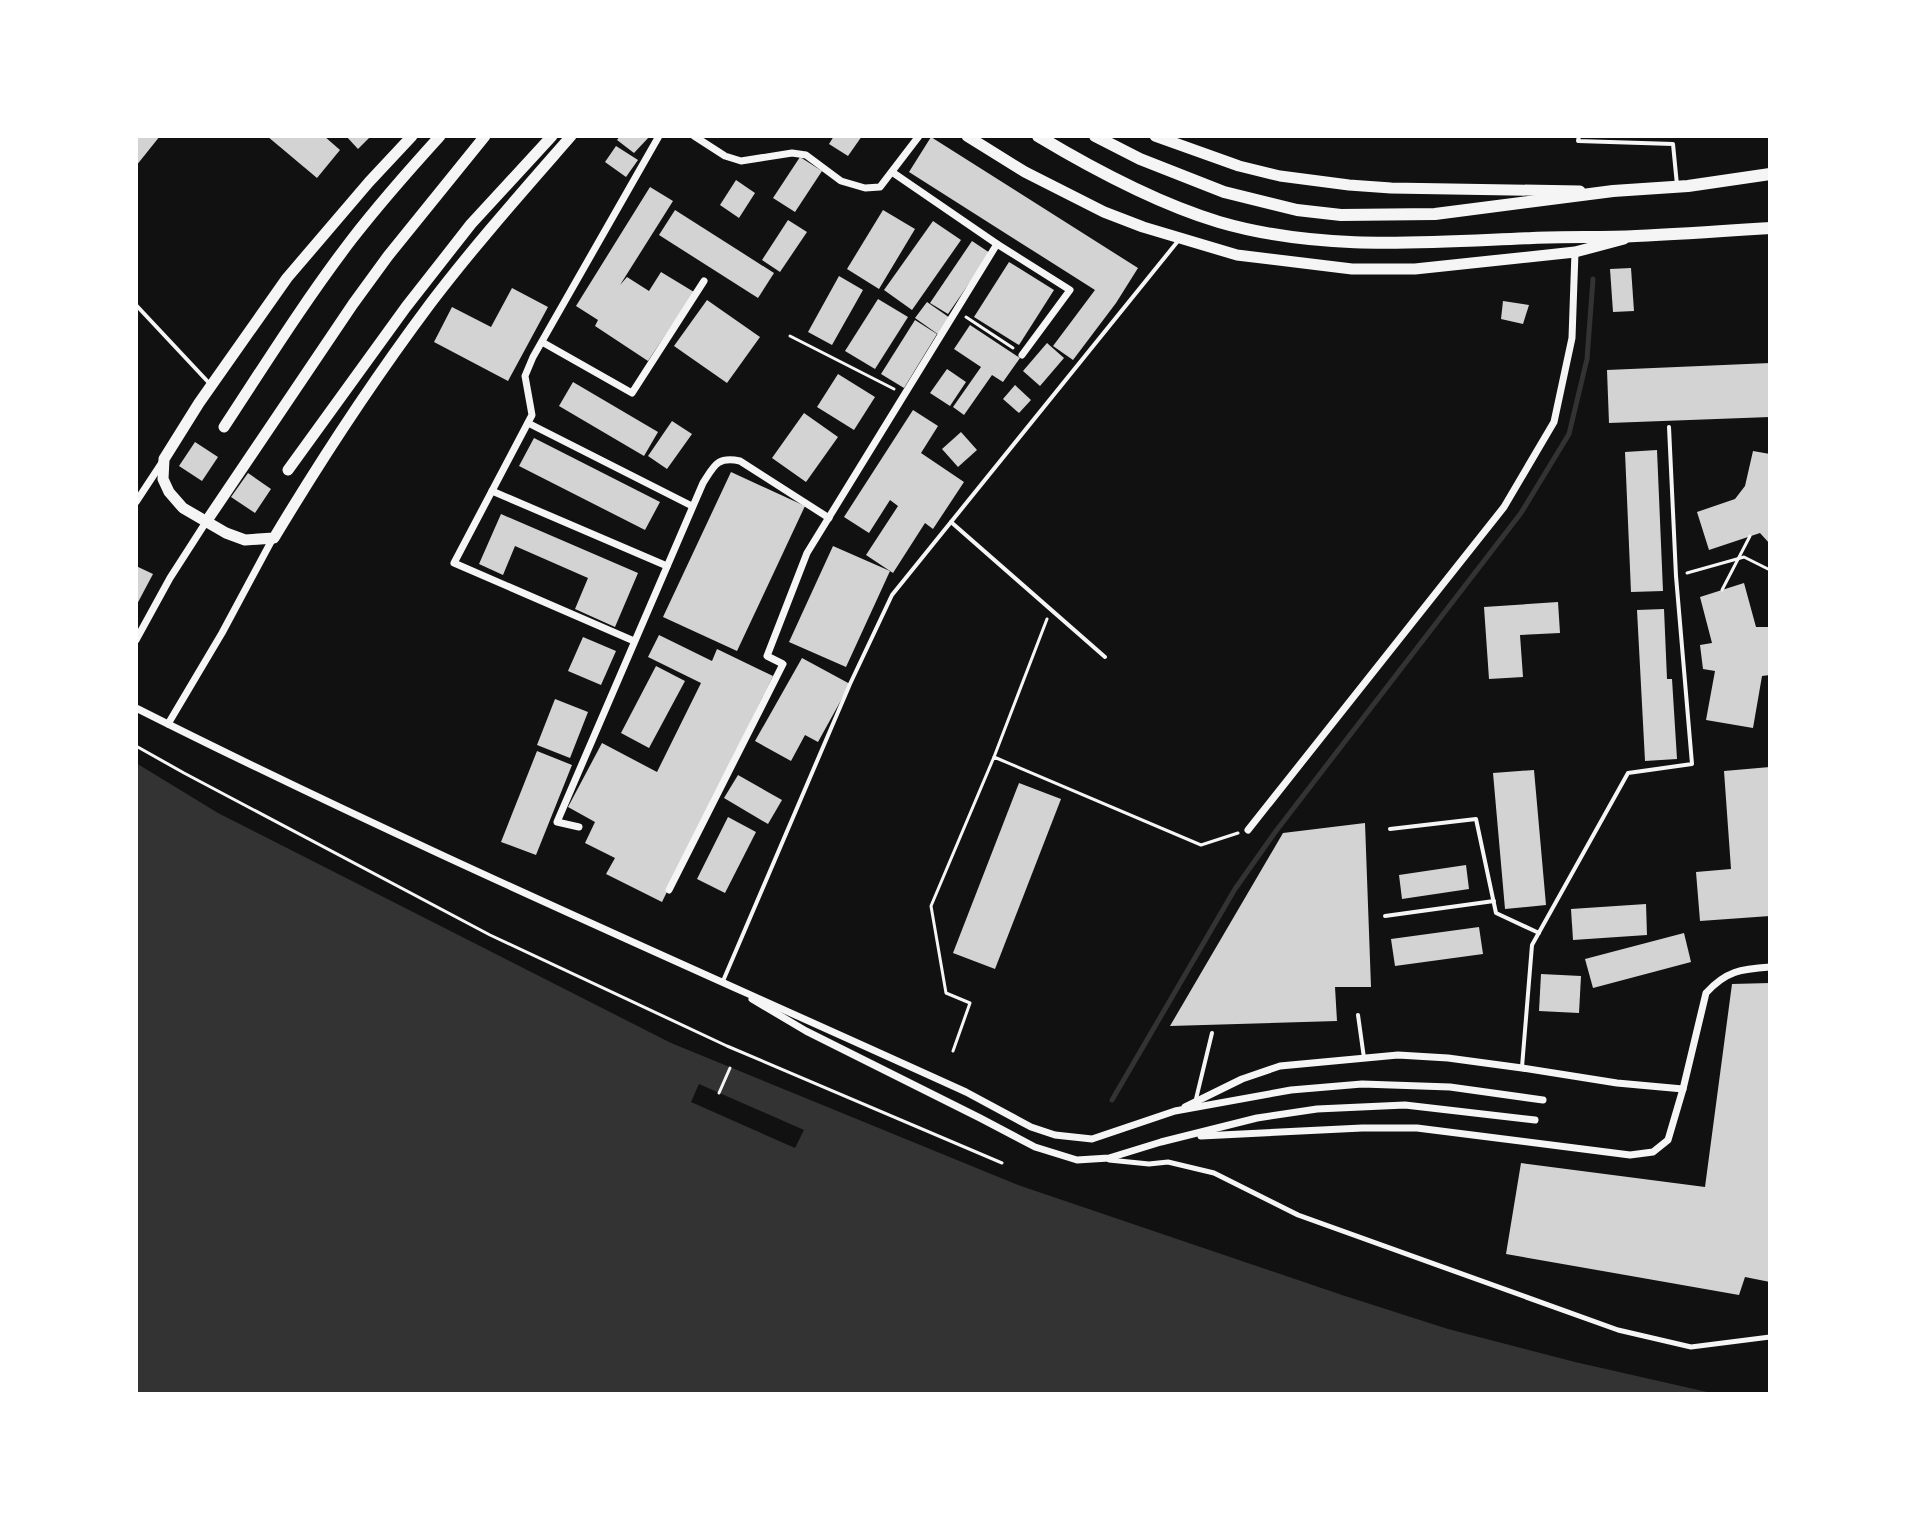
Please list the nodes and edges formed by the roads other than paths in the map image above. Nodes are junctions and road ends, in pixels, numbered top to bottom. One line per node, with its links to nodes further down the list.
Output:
1 (412, 136): 27 (main road)
2 (440, 136): 29 (main road)
3 (485, 136): 37 (main road)
4 (552, 136): 32 (main road)
5 (571, 136): 39 (main road)
6 (659, 136): 25 (street)
7 (694, 136): 14 (street)
8 (919, 136): 14 (street)
9 (967, 136): 20 (main road)
10 (1038, 136): 19 (highway)
11 (1095, 136): 17 (highway)
12 (1155, 136): 17 (main road)
13 (1579, 136): 16 (lane)
14 (892, 172): 21 (street)
15 (1770, 174): 16 (highway)
16 (1677, 187): 17 (highway)
17 (1613, 191)
18 (1770, 228): 19 (highway)
19 (1635, 236): 22 (main road)
20 (1180, 239): 22 (main road); 38 (lane)
21 (997, 244): 26 (street); 36 (street)
22 (1575, 252): 48 (street)
23 (704, 281): 25 (street)
24 (136, 305): 27 (lane)
25 (542, 342): 28 (street)
26 (1022, 355)
27 (212, 385): 31 (main road)
28 (528, 423): 33 (street); 35 (street)
29 (224, 427)
30 (1669, 427): 52 (lane)
31 (164, 459): 34 (street); 37 (main road)
32 (288, 470)
33 (492, 491): 40 (street); 42 (street)
34 (136, 502)
35 (692, 506): 36 (street); 40 (street)
36 (829, 518): 49 (street)
37 (206, 522): 39 (main road); 41 (street)
38 (951, 522): 43 (lane); 54 (lane)
39 (274, 538): 45 (street)
40 (667, 566): 42 (street)
41 (136, 640)
42 (634, 641): 46 (street)
43 (1105, 657)
44 (136, 708): 45 (street)
45 (168, 724): 54 (street)
46 (579, 827)
47 (1390, 829): 50 (lane)
48 (1249, 830)
49 (669, 890)
50 (1494, 901): 51 (lane); 52 (lane)
51 (1385, 916)
52 (1539, 933): 58 (lane)
53 (1770, 967): 59 (street)
54 (723, 981): 62 (street); 65 (street)
55 (1358, 1015): 57 (lane)
56 (1212, 1033): 61 (lane)
57 (1364, 1058): 58 (street); 61 (street)
58 (1522, 1068): 59 (street)
59 (1683, 1089): 64 (street)
60 (1543, 1100): 62 (street)
61 (1196, 1101): 62 (street)
62 (1175, 1111)
63 (1535, 1120): 64 (street)
64 (1183, 1137): 65 (street)
65 (1101, 1159): 66 (street)
66 (1770, 1337)

